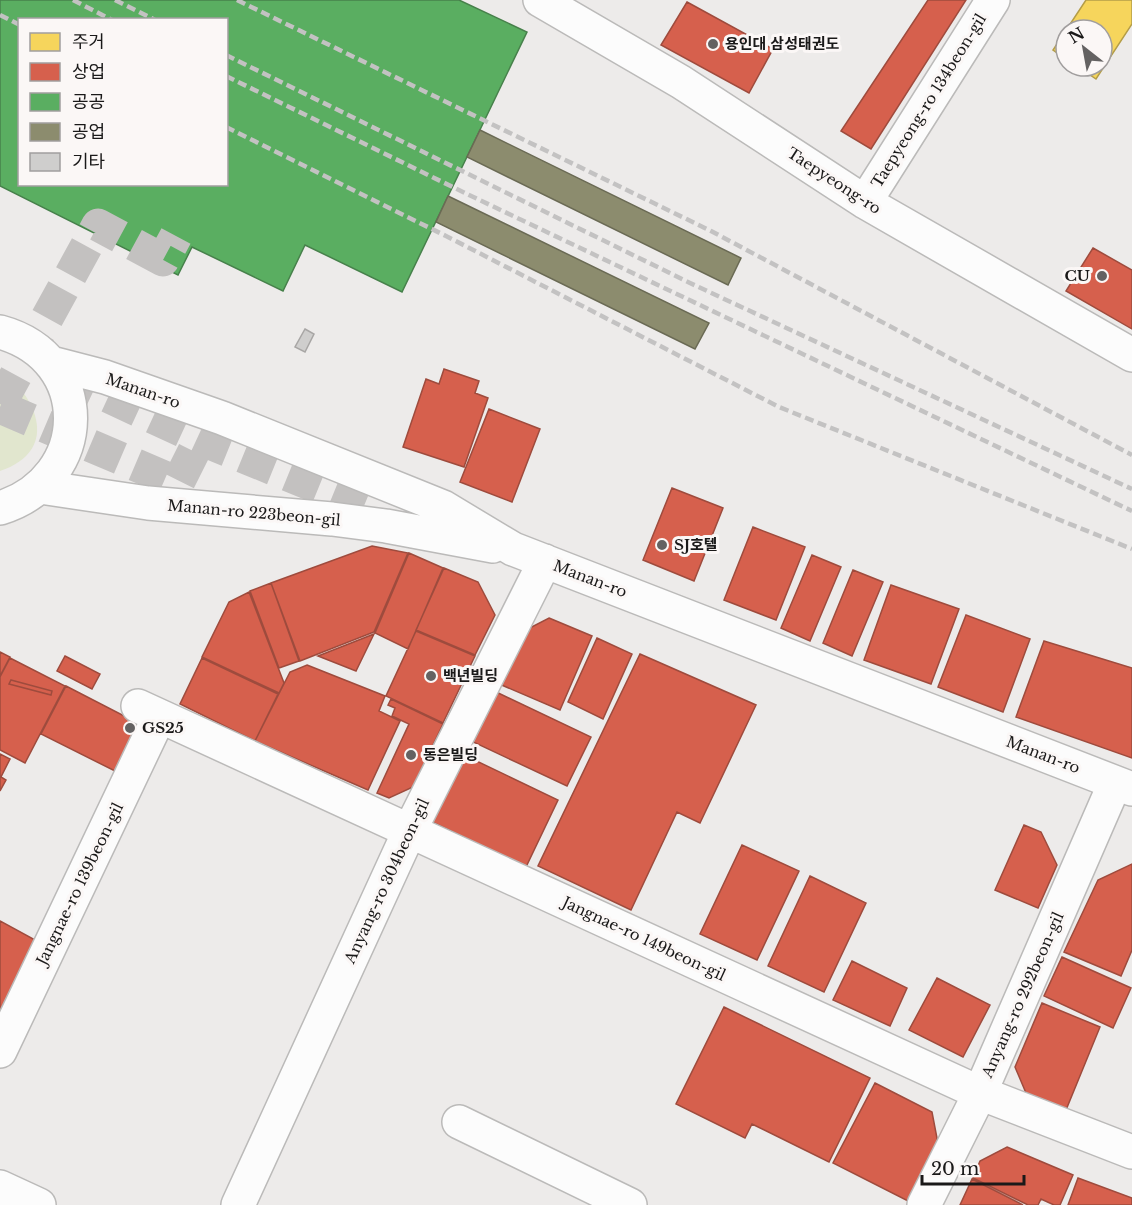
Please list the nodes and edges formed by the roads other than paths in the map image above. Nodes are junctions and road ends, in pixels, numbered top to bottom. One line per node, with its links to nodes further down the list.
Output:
1 (540, 0): 3 (street, Taepyeong-ro)
2 (993, 0): 3 (street, Taepyeong-ro 134beon-gil)
3 (865, 202): 5 (street, Taepyeong-ro)
4 (0, 332): 6 (street)
5 (1132, 354)
6 (51, 363): 7 (street); 9 (street, Manan-ro)
7 (40, 487): 8 (street); 9 (street, Manan-ro 223beon-gil)
8 (0, 507)
9 (513, 549): 10 (street, Manan-ro)
10 (545, 561): 12 (street, Manan-ro); 13 (street, Anyang-ro 304beon-gil)
11 (148, 712): 13 (street, Jangnae-ro 149beon-gil); 14 (street, Jangnae-ro 139beon-gil)
12 (1124, 786): 15 (street, Anyang-ro 292beon-gil)
13 (409, 832): 15 (street, Jangnae-ro 149beon-gil); 20 (street, Anyang-ro 304beon-gil)
14 (0, 1051)
15 (980, 1093): 17 (street, Jangnae-ro 149beon-gil); 22 (street, Anyang-ro 292beon-gil)
16 (459, 1122): 21 (street)
17 (1132, 1152)
18 (0, 1187): 19 (street)
19 (39, 1205)
20 (238, 1205)
21 (630, 1205)
22 (924, 1205)

